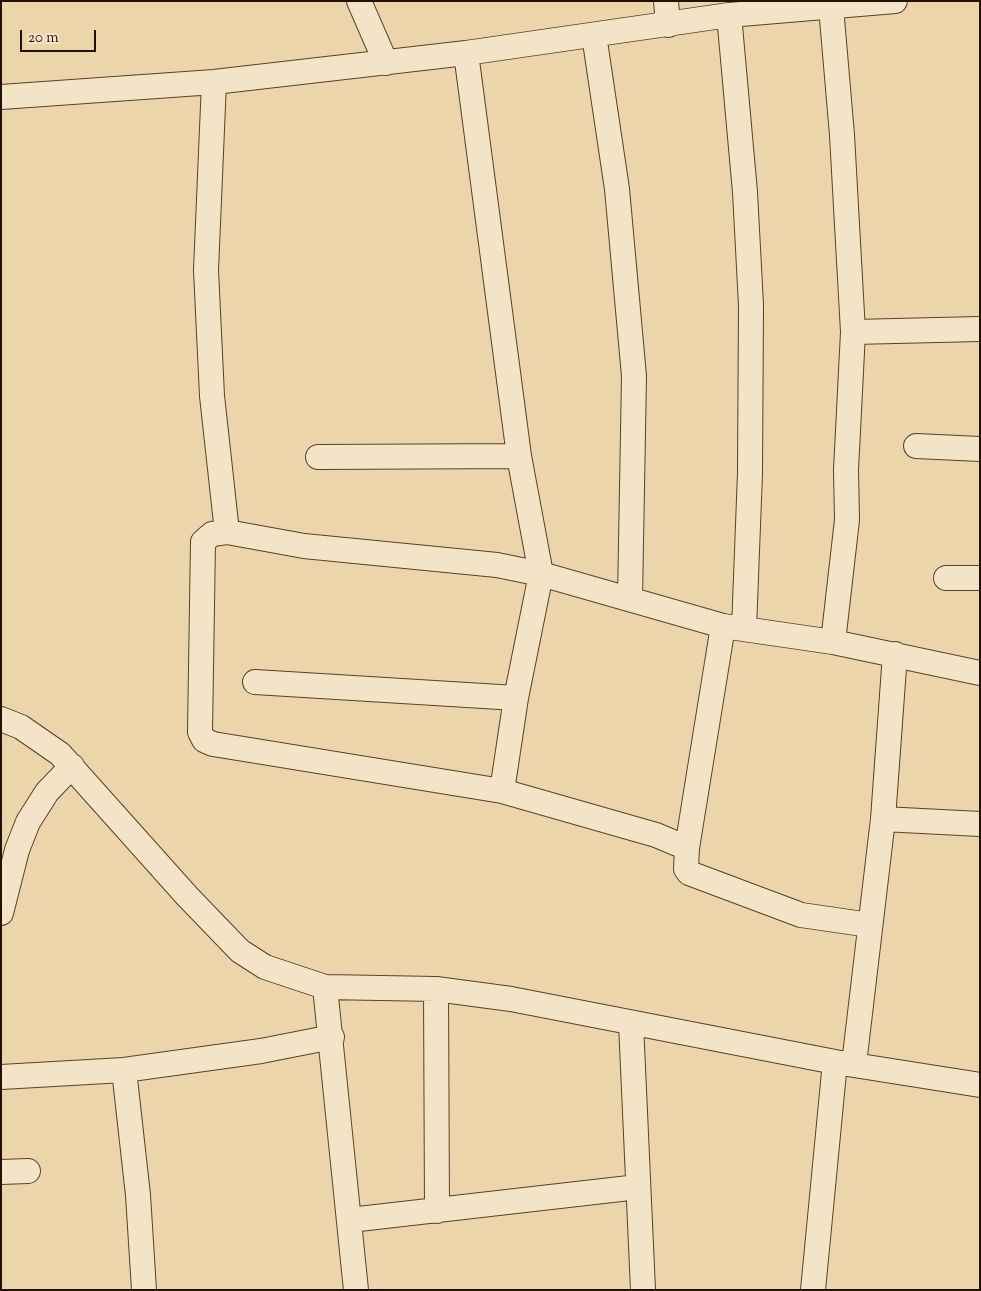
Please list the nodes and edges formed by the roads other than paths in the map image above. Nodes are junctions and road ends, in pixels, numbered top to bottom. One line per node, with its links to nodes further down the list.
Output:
1 (359, 1): 10 (street)
2 (666, 1): 7 (street)
3 (888, 2): 5 (street)
4 (760, 7): 5 (street); 6 (street)
5 (831, 7): 14 (street)
6 (729, 15): 7 (street); 24 (street)
7 (668, 25): 8 (street)
8 (594, 35): 9 (street); 23 (street)
9 (466, 53): 10 (street); 17 (street)
10 (386, 62): 11 (street)
11 (214, 82): 12 (street); 19 (street)
12 (1, 98)
13 (980, 329): 14 (street)
14 (853, 332): 25 (street)
15 (916, 446): 16 (street)
16 (980, 449)
17 (519, 456): 18 (street); 20 (street)
18 (318, 457)
19 (227, 532): 20 (street); 32 (street)
20 (541, 574): 23 (street); 29 (street)
21 (946, 578): 22 (street)
22 (980, 578)
23 (630, 599): 24 (street)
24 (733, 628): 25 (street); 35 (street)
25 (832, 642): 26 (street)
26 (895, 654): 27 (street); 33 (street)
27 (980, 672)
28 (256, 682): 29 (street)
29 (516, 698): 32 (street)
30 (1, 719): 31 (street)
31 (72, 766): 36 (street); 38 (street)
32 (502, 791): 35 (street)
33 (883, 819): 34 (street); 37 (street)
34 (980, 824)
35 (687, 848): 37 (street)
36 (1, 913)
37 (870, 925): 42 (street)
38 (325, 987): 39 (street); 41 (street)
39 (436, 989): 40 (street); 49 (street)
40 (631, 1023): 42 (street); 48 (street)
41 (332, 1037): 43 (street); 50 (street)
42 (844, 1063): 45 (street); 54 (street)
43 (124, 1070): 44 (street); 51 (street)
44 (1, 1077)
45 (980, 1086)
46 (28, 1171): 47 (street)
47 (1, 1172)
48 (638, 1186): 49 (street); 53 (street)
49 (437, 1211): 50 (street)
50 (350, 1220): 52 (street)
51 (144, 1290)
52 (356, 1290)
53 (643, 1290)
54 (813, 1290)

